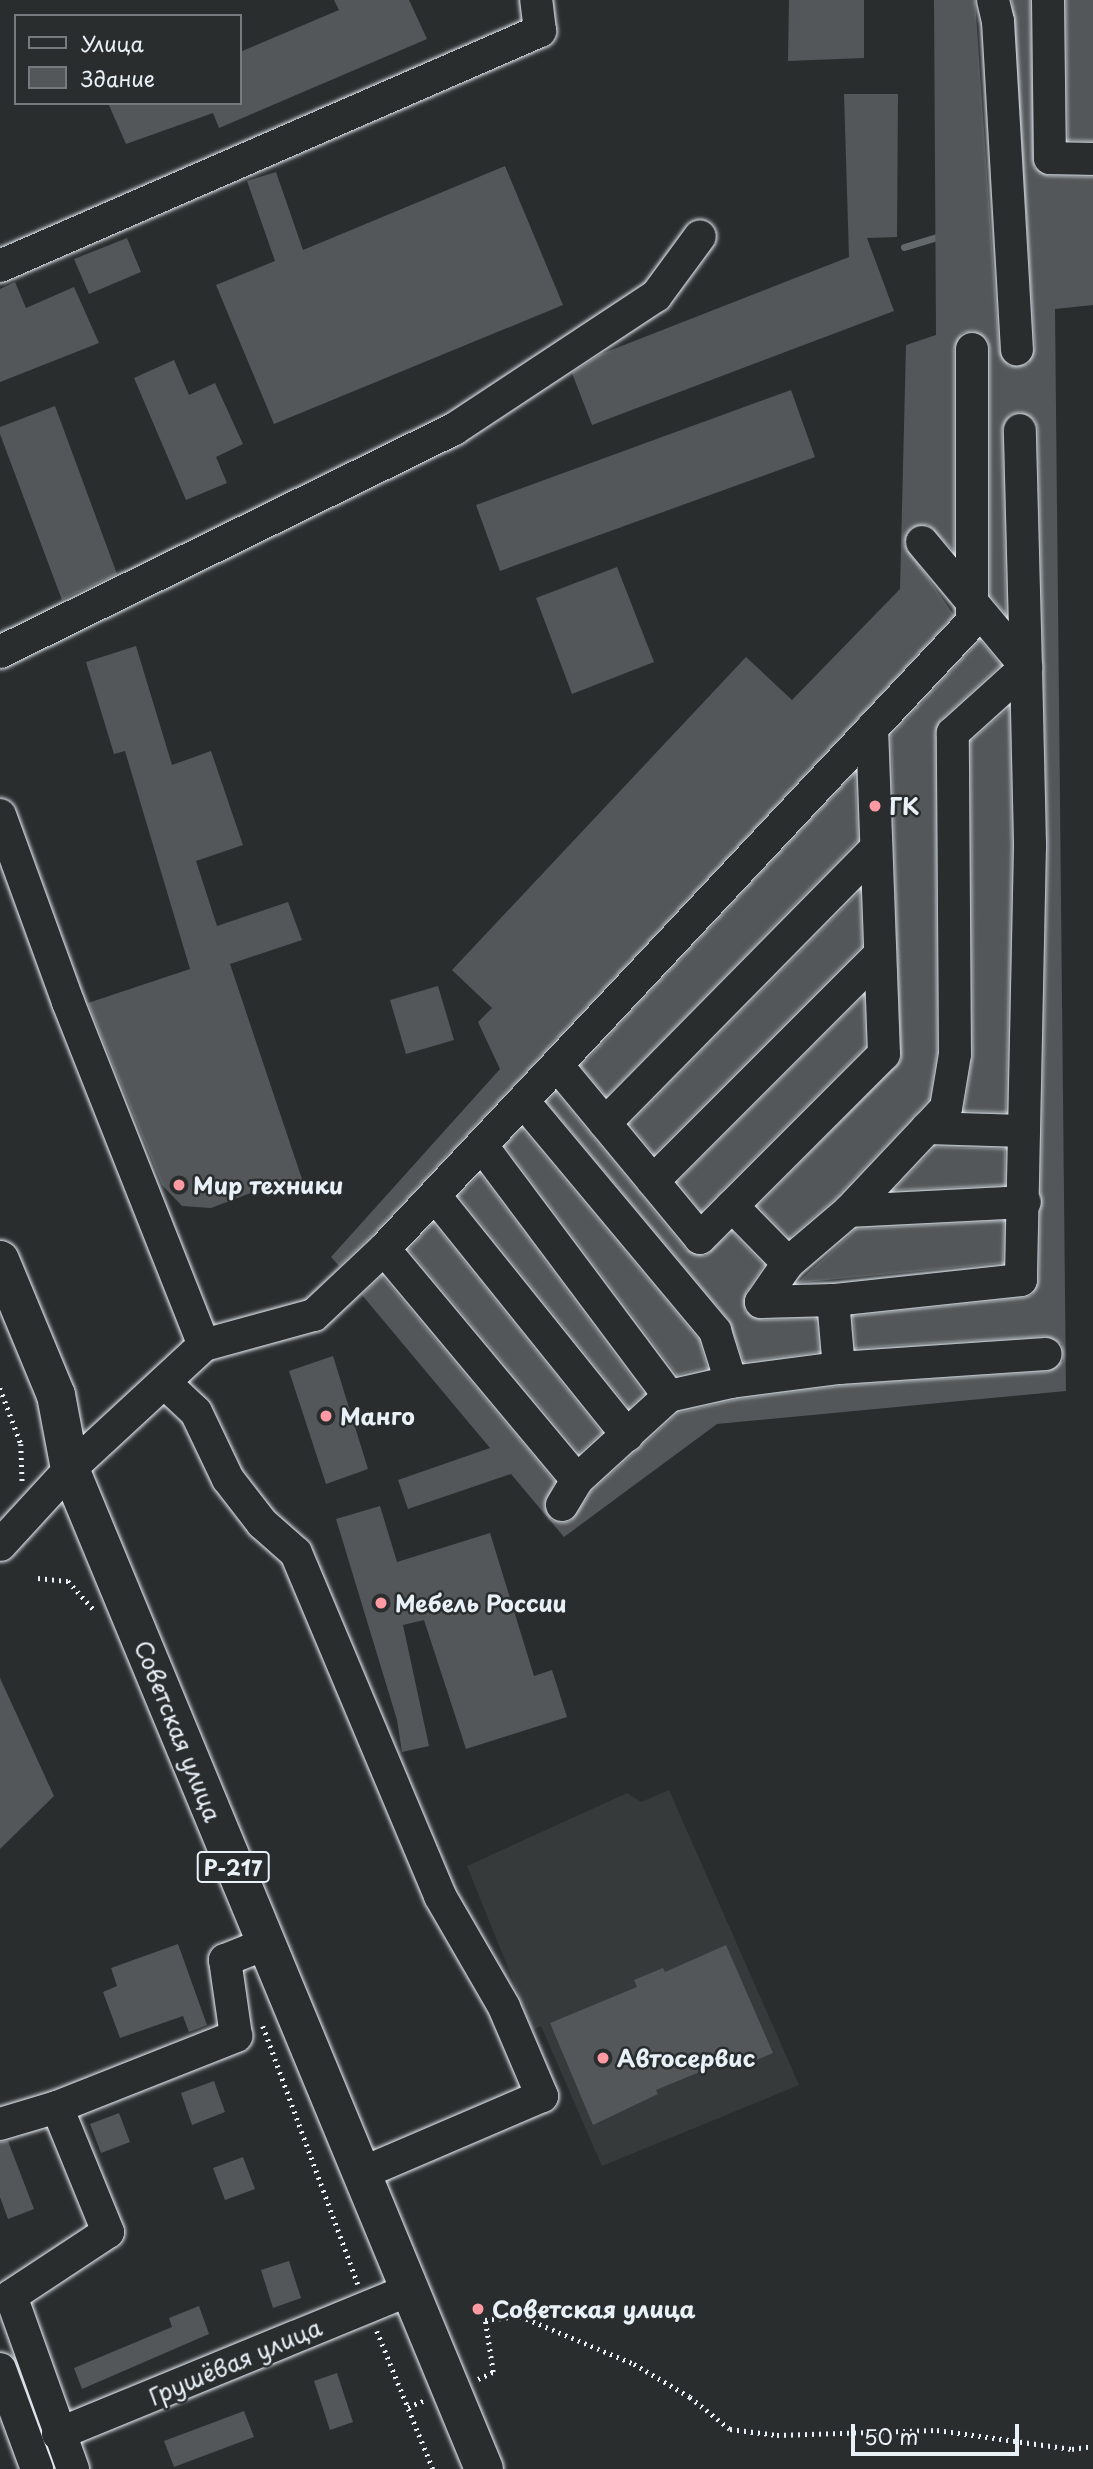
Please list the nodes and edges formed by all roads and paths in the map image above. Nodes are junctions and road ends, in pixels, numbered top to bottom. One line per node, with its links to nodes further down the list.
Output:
1 (536, 0): 8 (street)
2 (993, 0): 5 (street)
3 (1048, 0): 4 (street)
4 (1049, 39): 5 (street); 6 (street)
5 (1000, 42): 10 (street)
6 (1093, 159)
7 (699, 236): 14 (street)
8 (0, 266)
9 (972, 349): 13 (street)
10 (1017, 349)
11 (1020, 430): 15 (street)
12 (922, 542): 13 (street)
13 (972, 605): 15 (street); 16 (street)
14 (0, 652)
15 (1026, 667): 23 (street); 24 (street)
16 (872, 728): 18 (street); 20 (street)
17 (0, 815): 35 (street)
18 (876, 848): 19 (street); 22 (street)
19 (880, 954): 26 (street); 29 (street)
20 (557, 1065): 21 (street); 22 (street)
21 (523, 1101): 25 (street); 38 (street)
22 (605, 1123): 26 (street)
23 (927, 1128): 24 (street); 30 (street)
24 (1023, 1131): 28 (street)
25 (482, 1146): 27 (street); 41 (street)
26 (653, 1181): 29 (street)
27 (435, 1196): 31 (street); 42 (street)
28 (1024, 1202): 30 (street); 34 (street)
29 (732, 1206): 33 (street)
30 (849, 1211): 33 (street)
31 (384, 1250): 35 (street); 42 (street)
32 (0, 1260): 43 (highway, Советская улица / Р-217)
33 (788, 1263): 34 (street)
34 (833, 1300): 37 (street)
35 (204, 1345): 39 (street)
36 (1046, 1354): 37 (street)
37 (839, 1368): 38 (street)
38 (731, 1382): 41 (street)
39 (165, 1383): 43 (street); 49 (street)
40 (0, 1388): 44 (path)
41 (669, 1396): 42 (street)
42 (627, 1435)
43 (70, 1469): 45 (street); 46 (highway, Советская улица / Р-217)
44 (18, 1488)
45 (0, 1545)
46 (265, 1944): 47 (street); 49 (highway, Советская улица / Р-217)
47 (57, 2107): 48 (street); 51 (street)
48 (0, 2124)
49 (362, 2173): 50 (highway, Советская улица / Р-217)
50 (411, 2289): 54 (street, Грушёвая улица); 58 (highway, Советская улица / Р-217)
51 (6, 2303): 54 (street)
52 (485, 2320): 55 (path)
53 (0, 2370): 56 (street)
54 (58, 2434): 57 (street)
55 (1093, 2446)
56 (37, 2469)
57 (73, 2469)
58 (484, 2469)

